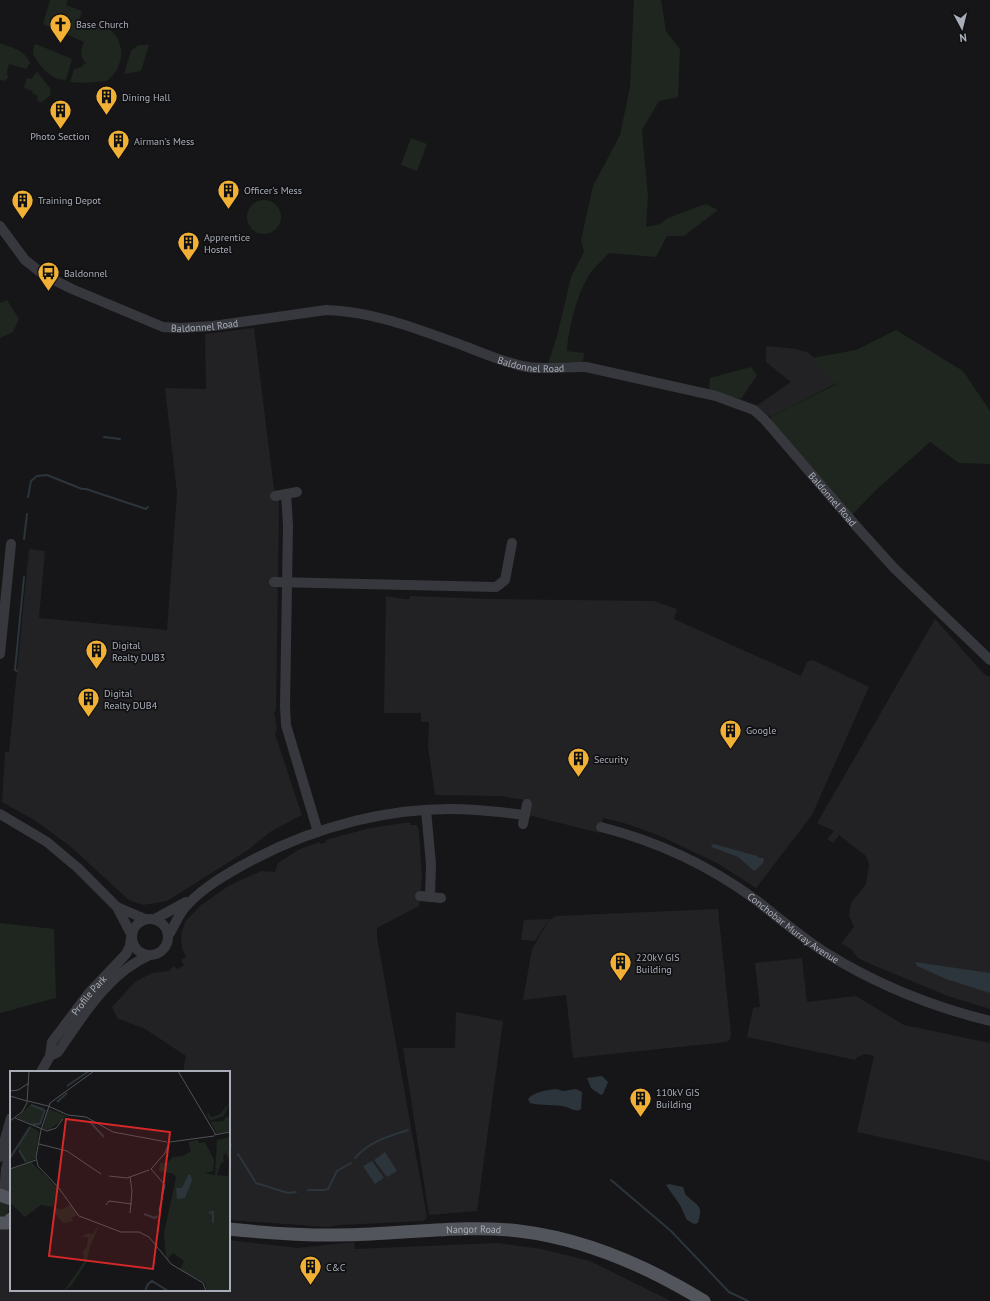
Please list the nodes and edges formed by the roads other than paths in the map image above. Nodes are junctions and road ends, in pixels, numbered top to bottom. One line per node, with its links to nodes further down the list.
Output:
1 (0, 226): 10 (street, Baldonnel Road)
2 (297, 492): 3 (street)
3 (286, 494): 4 (street); 8 (street)
4 (275, 496)
5 (512, 543): 8 (street)
6 (11, 544): 9 (street)
7 (274, 582): 8 (street)
8 (287, 582): 15 (street)
9 (0, 654)
10 (990, 660)
11 (527, 804): 12 (street)
12 (426, 810): 15 (street); 16 (street)
13 (0, 814): 18 (street)
14 (601, 827): 23 (street, Conchobar Murray Avenue)
15 (318, 832): 17 (street)
16 (430, 897)
17 (194, 898): 19 (street); 21 (street)
18 (117, 907): 19 (street); 20 (street)
19 (150, 919): 20 (street); 21 (street)
20 (131, 936): 22 (street); 24 (street, Profile Park)
21 (168, 936): 22 (street)
22 (150, 955): 24 (street, Profile Park)
23 (990, 1021)
24 (50, 1056): 25 (street, Profile Park)
25 (42, 1071)
26 (10, 1122): 28 (street)
27 (10, 1153): 29 (street)
28 (0, 1157)
29 (5, 1196)
30 (10, 1220): 31 (main road)
31 (0, 1224)
32 (230, 1229): 33 (main road, Nangor Road)
33 (704, 1301)

